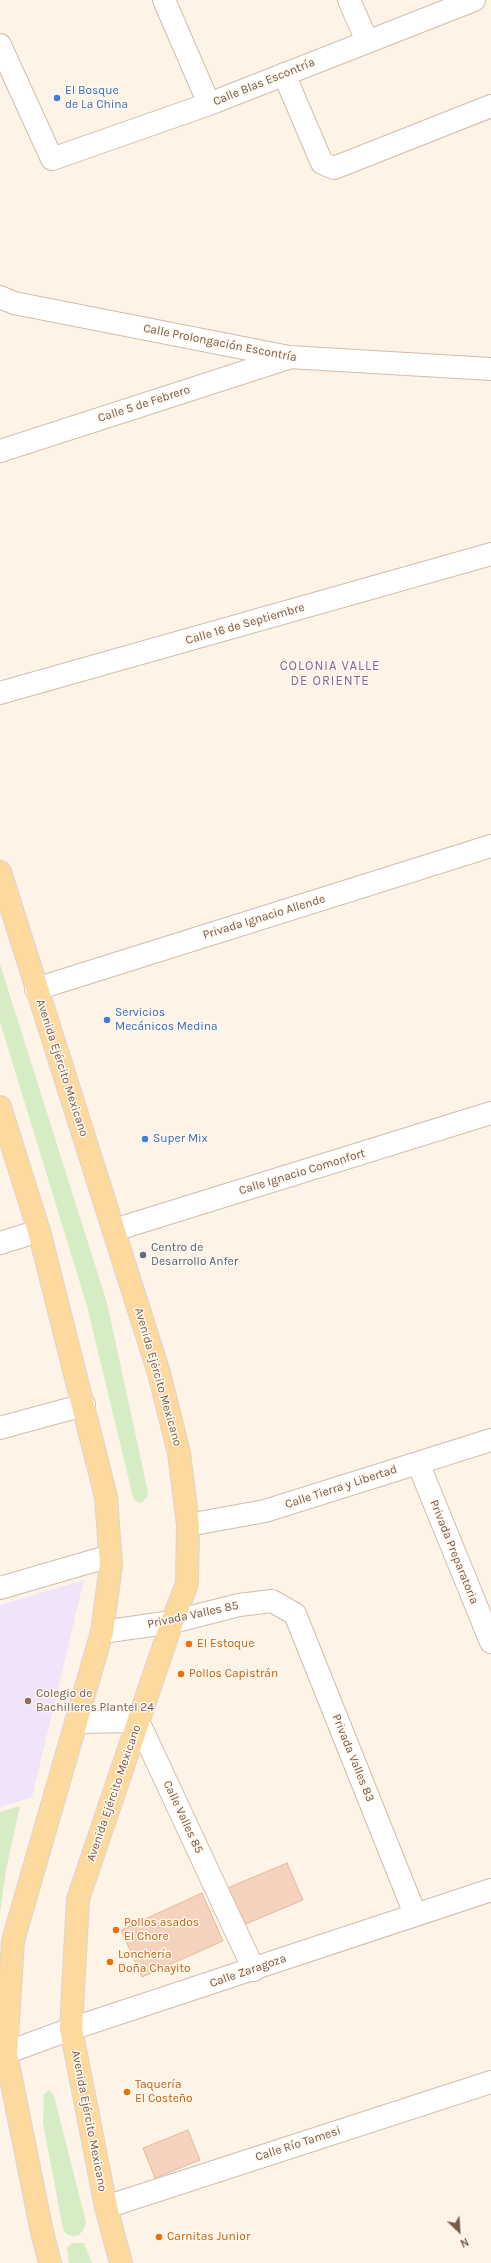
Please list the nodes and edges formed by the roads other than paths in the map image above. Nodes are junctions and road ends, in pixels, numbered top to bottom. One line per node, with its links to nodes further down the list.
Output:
1 (164, 0): 7 (street)
2 (348, 0): 4 (street)
3 (474, 0): 4 (street, Calle Blas Escontría)
4 (367, 41): 6 (street, Calle Blas Escontría)
5 (0, 45): 7 (street, Calle Blas Escontría)
6 (284, 74): 7 (street, Calle Blas Escontría); 8 (street)
7 (210, 104)
8 (491, 106)
9 (0, 297): 10 (street, Calle Prolongación Escontría)
10 (289, 357): 11 (street, Calle Prolongación Escontría); 12 (street, Calle 5 de Febrero)
11 (491, 369)
12 (0, 451)
13 (491, 554): 14 (street, Calle 16 de Septiembre)
14 (0, 693)
15 (491, 846): 17 (street, Privada Ignacio Allende)
16 (0, 872): 17 (main road, Avenida Ejército Mexicano)
17 (36, 988): 20 (main road, Avenida Ejército Mexicano)
18 (0, 1107): 21 (main road)
19 (491, 1113): 20 (street, Calle Ignacio Comonfort)
20 (114, 1230): 27 (main road, Avenida Ejército Mexicano)
21 (39, 1231): 22 (street); 23 (main road)
22 (0, 1243)
23 (84, 1405): 24 (street); 28 (main road)
24 (0, 1428)
25 (491, 1440): 26 (street, Calle Tierra y Libertad)
26 (418, 1463): 27 (street, Calle Tierra y Libertad); 33 (street, Privada Preparatoria)
27 (188, 1525): 31 (main road, Avenida Ejército Mexicano)
28 (110, 1556): 29 (street); 32 (main road)
29 (0, 1588)
30 (283, 1608): 31 (street, Privada Valles 85); 37 (street, Privada Valles 83)
31 (172, 1622): 32 (street, Privada Valles 85); 34 (main road, Avenida Ejército Mexicano)
32 (102, 1632): 35 (main road)
33 (491, 1642)
34 (138, 1721): 35 (street); 38 (street, Calle Valles 85); 39 (main road, Avenida Ejército Mexicano)
35 (76, 1722): 40 (main road)
36 (491, 1890): 37 (street, Calle Zaragoza)
37 (415, 1914): 38 (street, Calle Zaragoza)
38 (254, 1970): 39 (street, Calle Zaragoza)
39 (71, 2029): 40 (street, Calle Zaragoza); 42 (main road, Avenida Ejército Mexicano)
40 (3, 2054): 43 (main road)
41 (491, 2082): 42 (street, Calle Río Tamesi)
42 (106, 2207): 44 (main road, Avenida Ejército Mexicano)
43 (50, 2263)
44 (121, 2263)

